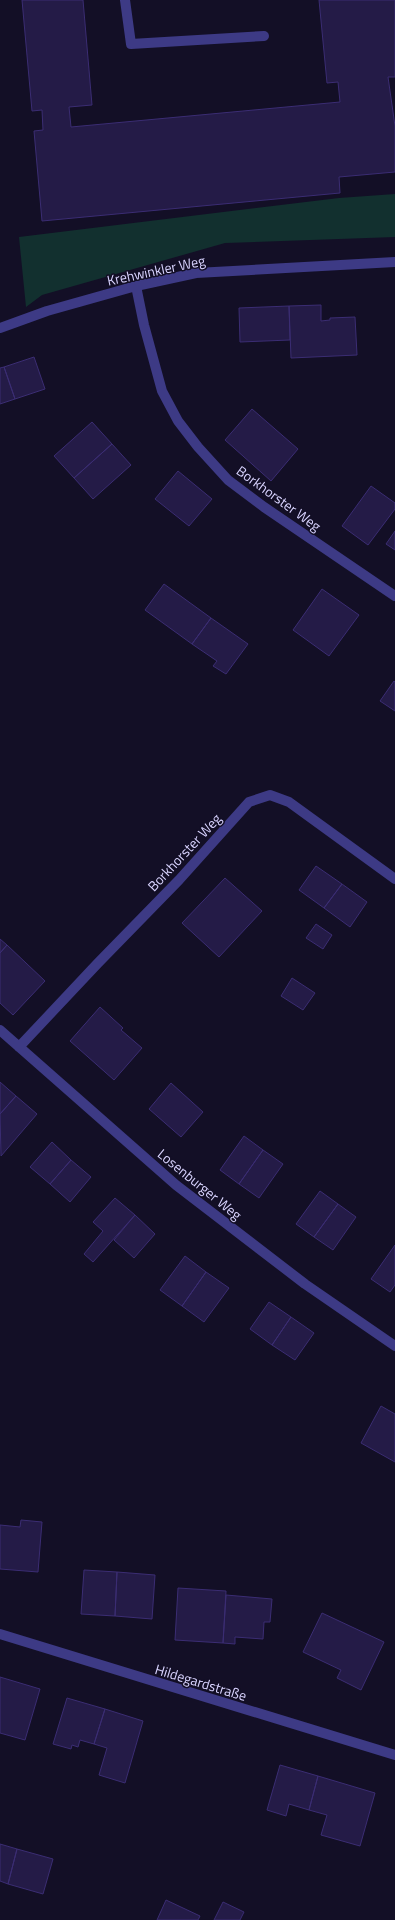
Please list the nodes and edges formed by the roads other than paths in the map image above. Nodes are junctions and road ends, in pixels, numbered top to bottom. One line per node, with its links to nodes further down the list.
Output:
1 (125, 0): 2 (street)
2 (264, 36)
3 (395, 262): 4 (street, Krehwinkler Weg)
4 (136, 286): 5 (street, Krehwinkler Weg); 6 (street, Borkhorster Weg)
5 (0, 328)
6 (395, 596)
7 (395, 879): 9 (street, Borkhorster Weg)
8 (0, 1030): 9 (street, Losenburger Weg)
9 (19, 1047): 10 (street, Losenburger Weg)
10 (395, 1346)
11 (0, 1634): 12 (street, Hildegardstraße)
12 (395, 1755)

